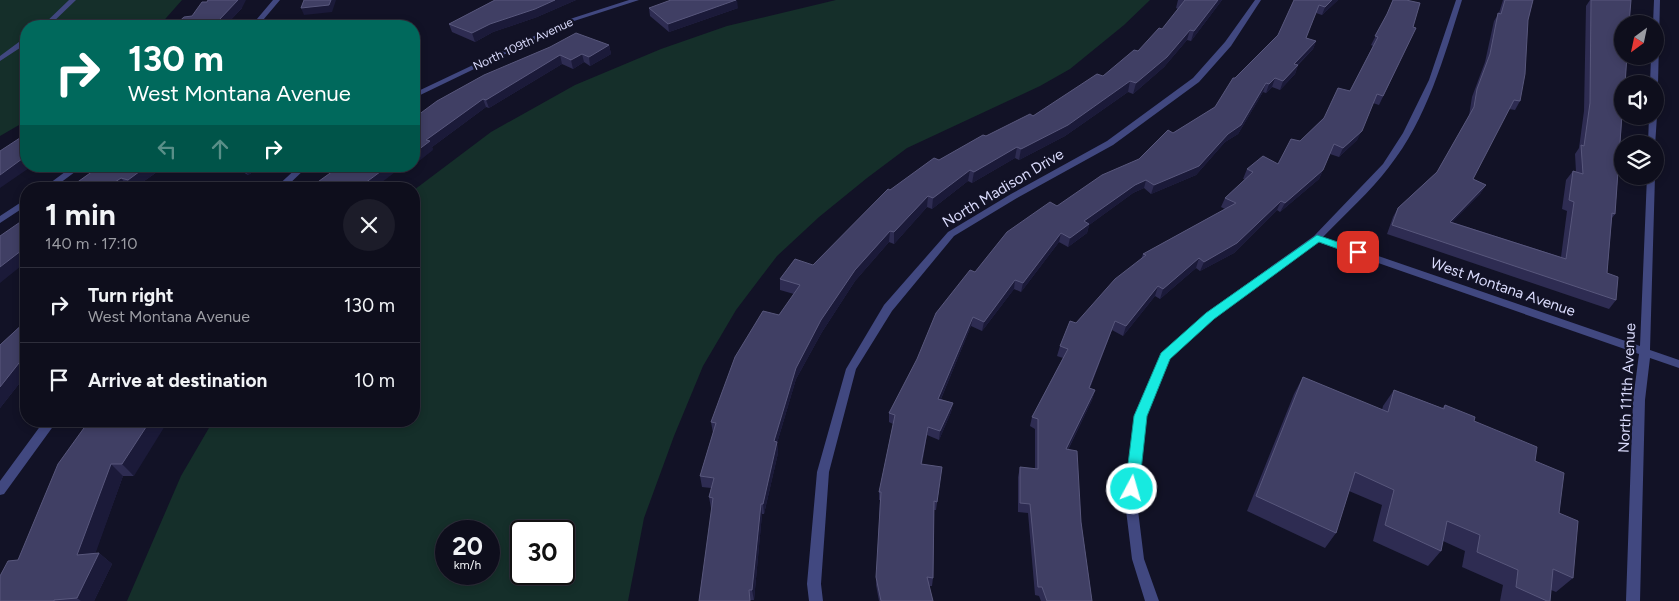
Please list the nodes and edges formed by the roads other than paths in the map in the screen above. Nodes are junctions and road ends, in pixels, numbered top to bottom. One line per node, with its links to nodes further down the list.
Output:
1 (73, 0): 7 (street)
2 (277, 0): 8 (street)
3 (636, 0): 12 (street, North 109th Avenue)
4 (1258, 0): 25 (street, North Madison Drive)
5 (1459, 0): 20 (street)
6 (1657, 0): 11 (street)
7 (52, 20)
8 (259, 20)
9 (20, 45): 10 (street)
10 (0, 59)
11 (1654, 75)
12 (420, 93)
13 (70, 172): 15 (street)
14 (297, 172): 16 (street)
15 (56, 182)
16 (286, 182)
17 (1651, 185): 21 (street, North 111th Avenue)
18 (20, 206): 19 (street)
19 (0, 220)
20 (1317, 238): 21 (street, West Montana Avenue); 26 (street)
21 (1645, 352): 22 (street, West Montana Avenue); 27 (street, North 111th Avenue)
22 (1679, 364)
23 (47, 427): 24 (street)
24 (0, 490)
25 (816, 601)
26 (1152, 601)
27 (1633, 601)

